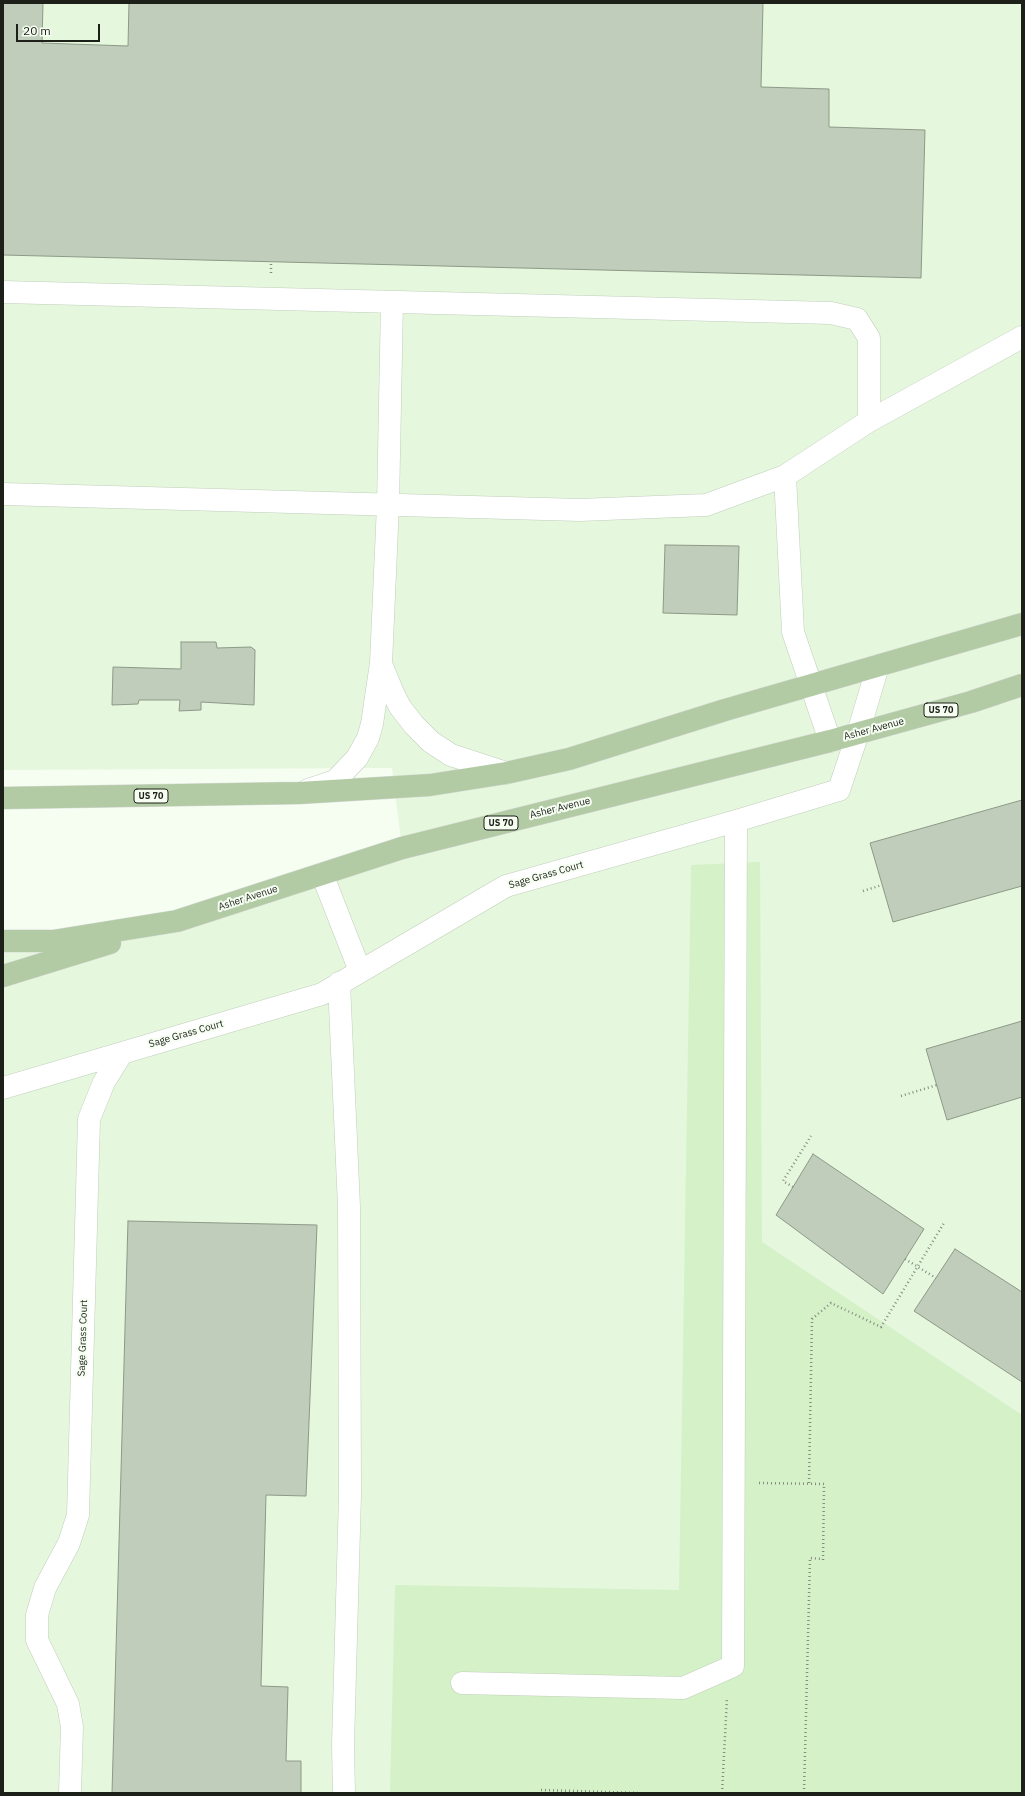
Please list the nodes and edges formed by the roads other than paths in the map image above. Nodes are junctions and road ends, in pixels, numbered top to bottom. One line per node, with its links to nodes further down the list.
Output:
1 (3, 292): 2 (lane)
2 (392, 302): 4 (lane); 7 (lane)
3 (1022, 337): 4 (lane)
4 (868, 422): 5 (lane)
5 (785, 476): 7 (lane); 11 (lane)
6 (3, 494): 7 (lane)
7 (388, 505): 9 (lane)
8 (1022, 624): 10 (main road, US 70)
9 (381, 663): 15 (lane); 16 (lane)
10 (878, 666): 11 (main road, US 70); 13 (lane, Sage Grass Court)
11 (812, 685): 14 (lane); 15 (main road, US 70)
12 (1022, 686): 13 (main road, Asher Avenue / US 70)
13 (858, 733): 14 (main road, Asher Avenue / US 70); 18 (lane, Sage Grass Court)
14 (830, 741): 19 (main road, Asher Avenue / US 70)
15 (506, 773): 16 (main road, US 70)
16 (300, 793): 17 (main road, US 70)
17 (3, 798)
18 (736, 821): 22 (lane, Sage Grass Court); 27 (lane)
19 (322, 874): 20 (main road, Asher Avenue / US 70); 22 (lane)
20 (177, 921): 21 (main road, Asher Avenue / US 70); 23 (main road)
21 (3, 941)
22 (360, 971): 24 (lane, Sage Grass Court)
23 (3, 976)
24 (339, 983): 25 (lane, Sage Grass Court); 29 (lane)
25 (122, 1053): 26 (lane); 28 (lane, Sage Grass Court)
26 (3, 1088)
27 (462, 1683)
28 (70, 1793)
29 (344, 1793)

